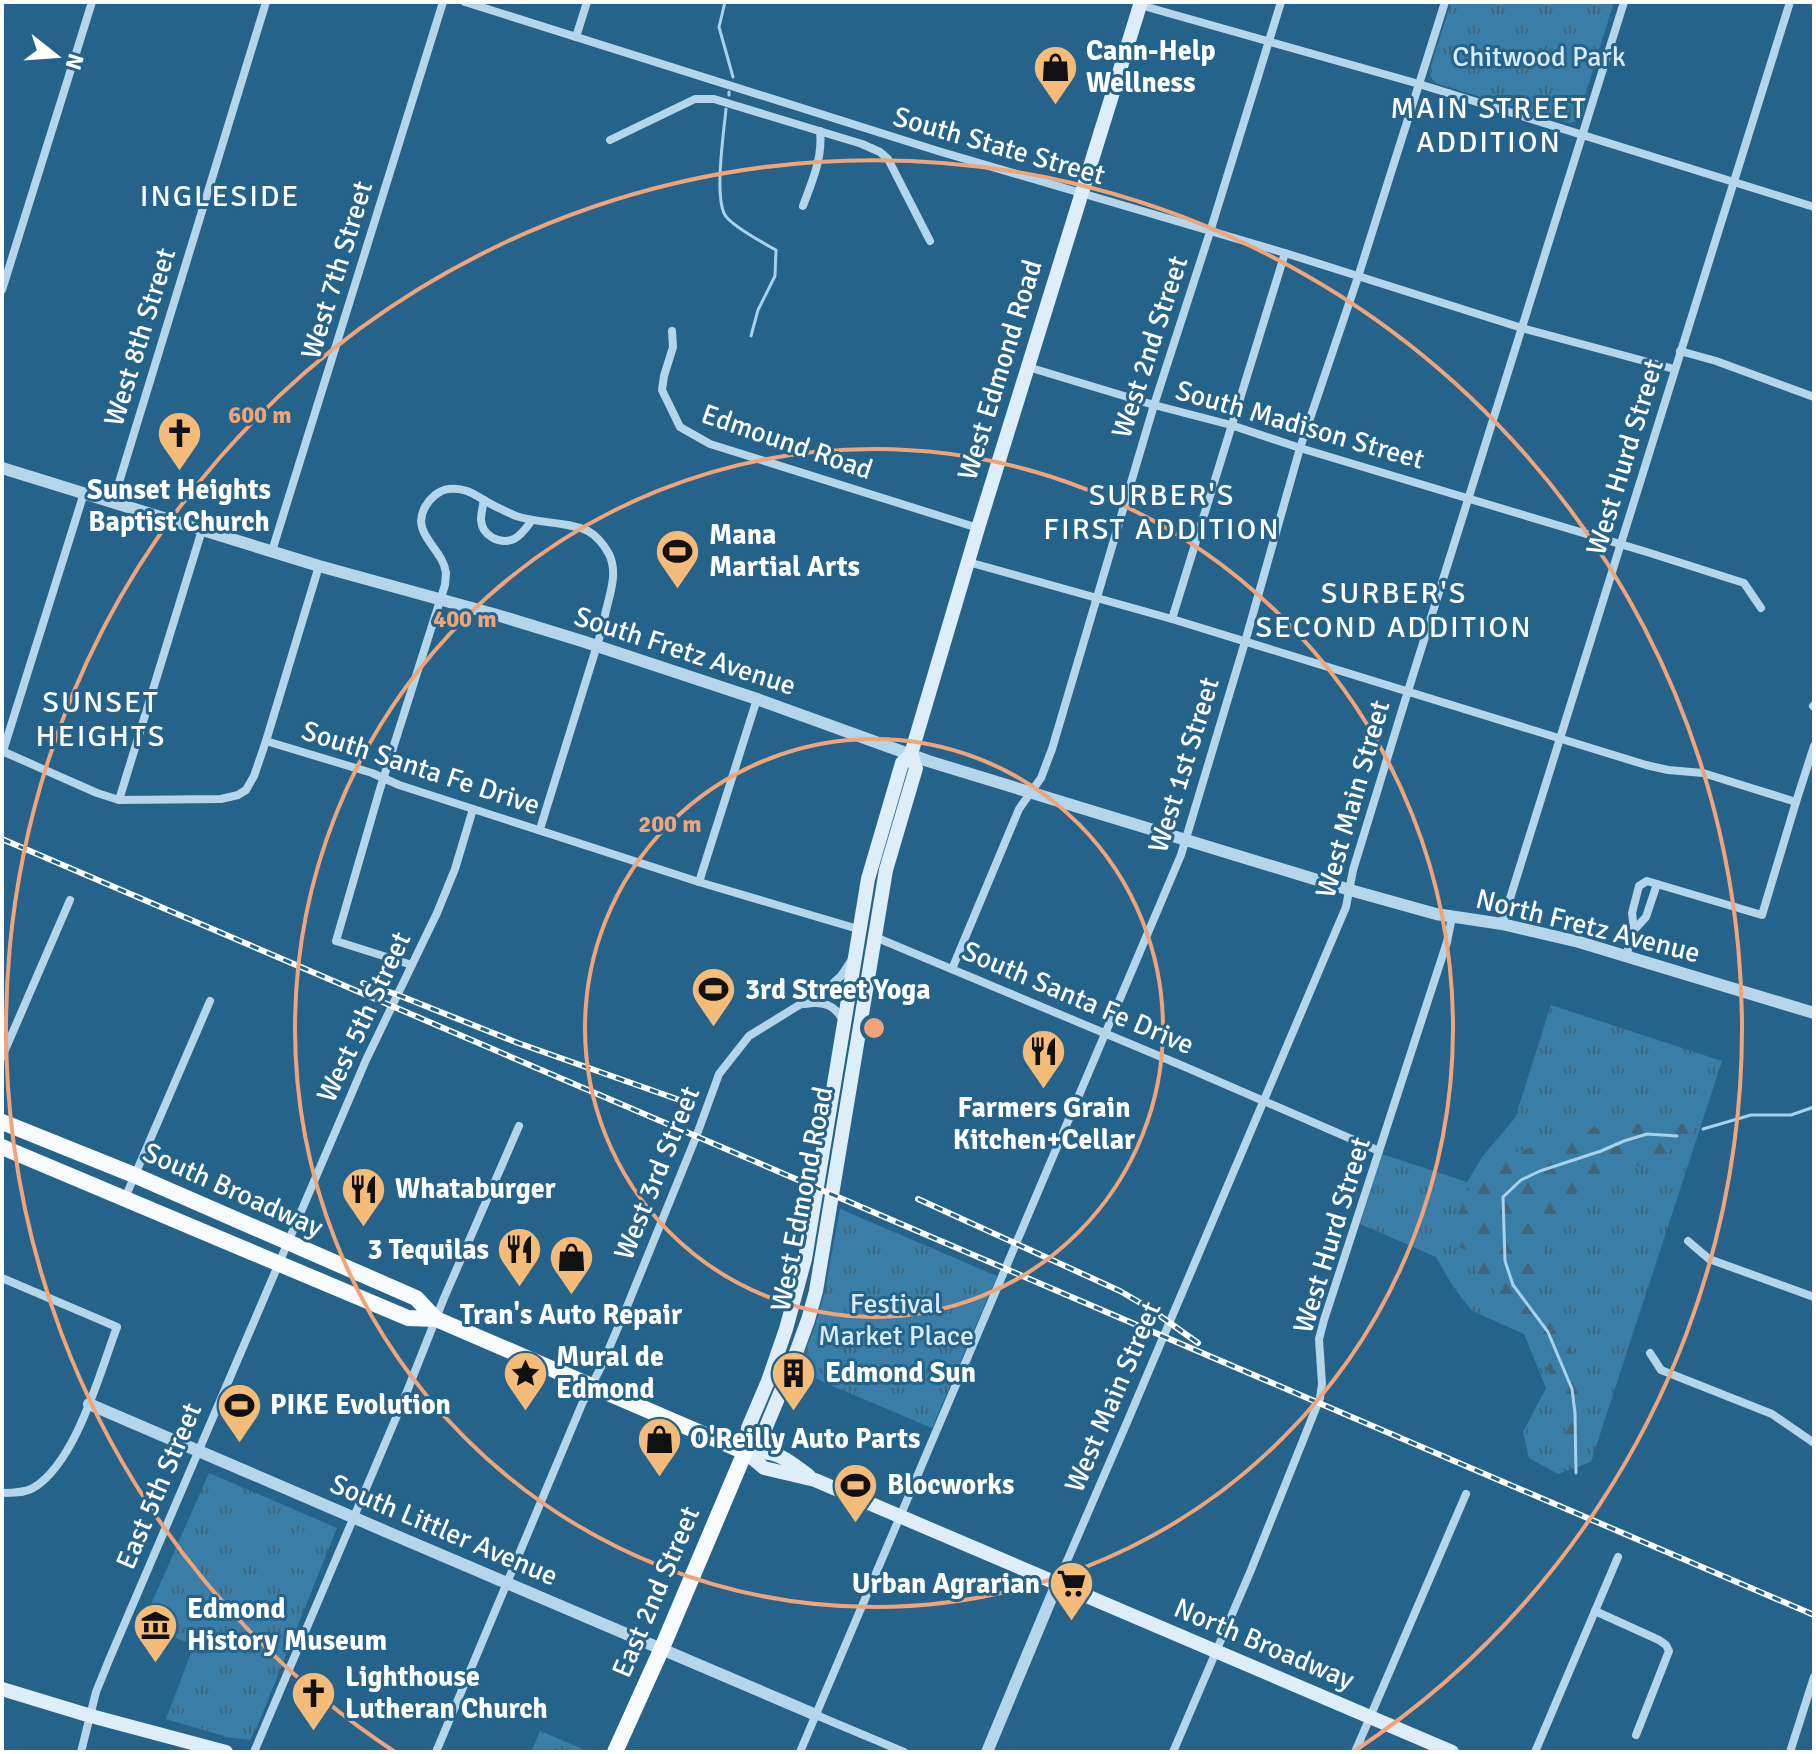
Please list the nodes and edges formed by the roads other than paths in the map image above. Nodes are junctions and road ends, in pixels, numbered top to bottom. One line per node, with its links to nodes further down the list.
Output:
1 (92, 2): 27 (street)
2 (266, 2): 41 (street, West 8th Street)
3 (443, 2): 46 (street, West 7th Street)
4 (467, 2): 11 (street, South State Street)
5 (587, 2): 11 (street)
6 (1281, 2): 12 (street, West 2nd Street)
7 (1445, 2): 13 (street, West 1st Street)
8 (1624, 2): 17 (street, West Main Street)
9 (1790, 2): 19 (street, West Hurd Street)
10 (1141, 3): 12 (street); 20 (main road, West Edmond Road)
11 (576, 37): 14 (street, South State Street)
12 (1269, 41): 13 (street); 23 (street, West 2nd Street)
13 (1419, 84): 17 (street); 26 (street, West 1st Street)
14 (762, 97): 15 (street); 20 (street, South State Street)
15 (760, 113): 16 (street); 18 (street)
16 (820, 131): 21 (street); 24 (street)
17 (1583, 135): 19 (street); 28 (street, West Main Street)
18 (610, 140)
19 (1733, 181): 22 (street); 30 (street, West Hurd Street)
20 (1083, 193): 23 (street, South State Street); 31 (main road, West Edmond Road)
21 (803, 206)
22 (1814, 207)
23 (1210, 232): 25 (street, South State Street); 34 (street, West 2nd Street)
24 (930, 241)
25 (1285, 253): 26 (street, South State Street); 35 (street)
26 (1358, 277): 28 (street, South State Street); 36 (street, West 1st Street)
27 (2, 290)
28 (1522, 328): 32 (street, South State Street); 39 (street, West Main Street)
29 (672, 331): 43 (street, Edmound Road)
30 (1680, 351): 32 (street, West Hurd Street); 33 (street)
31 (1028, 367): 34 (street, South Madison Street); 43 (main road, West Edmond Road)
32 (1674, 369): 45 (street, West Hurd Street)
33 (1814, 397)
34 (1154, 405): 35 (street, South Madison Street); 49 (street, West 2nd Street)
35 (1231, 425): 36 (street, South Madison Street); 52 (street)
36 (1300, 448): 39 (street, South Madison Street); 53 (street, West 1st Street)
37 (2, 468): 38 (street, South Fretz Avenue)
38 (84, 493): 41 (street, South Fretz Avenue); 60 (street)
39 (1469, 498): 45 (street, South Madison Street); 55 (street, West Main Street)
40 (484, 500): 42 (street); 42 (street); 50 (street)
41 (113, 502): 44 (street, South Fretz Avenue)
42 (532, 520): 54 (street)
43 (978, 528): 47 (main road, West Edmond Road)
44 (202, 530): 46 (street, South Fretz Avenue); 64 (street)
45 (1622, 544): 51 (street, South Madison Street); 57 (street, West Hurd Street)
46 (272, 551): 48 (street, South Fretz Avenue)
47 (968, 562): 49 (street); 61 (main road, West Edmond Road)
48 (319, 566): 50 (street, South Fretz Avenue); 58 (street)
49 (1096, 599): 52 (street); 63 (street, West 2nd Street)
50 (440, 600): 54 (street, South Fretz Avenue); 62 (street)
51 (1761, 608)
52 (1172, 619): 53 (street)
53 (1245, 642): 55 (street); 68 (street, West 1st Street)
54 (596, 646): 56 (street, South Fretz Avenue); 67 (street)
55 (1408, 691): 57 (street); 71 (street, West Main Street)
56 (757, 699): 61 (street, South Fretz Avenue); 69 (street)
57 (1561, 738): 65 (street); 74 (street, West Hurd Street)
58 (266, 741): 62 (street, South Santa Fe Drive); 64 (street, South Santa Fe Drive)
59 (1814, 746): 65 (street)
60 (2, 751): 64 (street, South Santa Fe Drive)
61 (911, 754): 63 (street, South Fretz Avenue); 75 (main road, West Edmond Road); 77 (main road, West Edmond Road)
62 (384, 779): 66 (street, South Santa Fe Drive); 80 (street)
63 (1031, 792): 68 (street, South Fretz Avenue); 81 (street, West 2nd Street)
64 (119, 800)
65 (1796, 802): 70 (street)
66 (473, 809): 67 (street, South Santa Fe Drive); 80 (street, West 5th Street)
67 (540, 829): 69 (street, South Santa Fe Drive)
68 (1185, 839): 71 (street, South Fretz Avenue); 86 (street, West 1st Street)
69 (699, 882): 75 (street, South Santa Fe Drive)
70 (1657, 884): 76 (street); 76 (street)
71 (1350, 890): 73 (street, North Fretz Avenue); 88 (street, West Main Street)
72 (70, 900): 87 (street)
73 (1452, 917): 74 (street, North Fretz Avenue); 92 (street, West Hurd Street)
74 (1502, 924): 79 (street, North Fretz Avenue)
75 (858, 929): 78 (main road, West Edmond Road)
76 (1634, 930): 79 (street)
77 (875, 937): 81 (street, South Santa Fe Drive); 106 (main road, West Edmond Road)
78 (855, 950): 83 (street, West 3rd Street); 85 (main road, West Edmond Road)
79 (1626, 956): 84 (street, North Fretz Avenue)
80 (412, 965): 96 (street, West 5th Street)
81 (952, 969): 86 (street, South Santa Fe Drive)
82 (210, 1001): 93 (street)
83 (800, 1005): 85 (street); 102 (street, West 3rd Street)
84 (1814, 1013)
85 (843, 1022): 106 (main road, West Edmond Road)
86 (1106, 1034): 88 (street, South Santa Fe Drive); 109 (street, West 1st Street)
87 (2, 1057)
88 (1264, 1101): 92 (street, South Santa Fe Drive); 113 (street, West Main Street)
89 (2, 1122): 93 (main road, South Broadway)
90 (519, 1126): 100 (street)
91 (2, 1147): 94 (main road, South Broadway)
92 (1379, 1151): 116 (street, West Hurd Street)
93 (134, 1175): 94 (street); 96 (main road, South Broadway)
94 (125, 1198): 97 (main road, South Broadway)
95 (1688, 1241): 99 (street)
96 (288, 1242): 97 (street, East 5th Street); 100 (main road, South Broadway)
97 (280, 1263): 100 (main road, South Broadway); 105 (street, East 5th Street)
98 (2, 1278): 103 (street)
99 (1814, 1297)
100 (436, 1319): 102 (main road, South Broadway); 110 (street)
101 (1650, 1353): 104 (street)
102 (591, 1387): 106 (main road, South Broadway); 112 (street, West 3rd Street)
103 (89, 1404): 105 (street, South Littler Avenue); 107 (street)
104 (1814, 1443)
105 (198, 1451): 110 (street, South Littler Avenue); 120 (street, East 5th Street)
106 (745, 1452): 109 (main road, South Broadway); 115 (main road, East 2nd Street)
107 (2, 1493)
108 (1466, 1494): 121 (street)
109 (900, 1516): 113 (main road, South Broadway); 119 (street, West 1st Street)
110 (353, 1518): 112 (street, South Littler Avenue); 125 (street)
111 (1618, 1557): 114 (street)
112 (507, 1582): 115 (street, South Littler Avenue); 126 (street, West 3rd Street)
113 (1057, 1584): 116 (main road, North Broadway); 130 (street)
114 (1595, 1611): 122 (street); 134 (street)
115 (662, 1648): 119 (street, South Littler Avenue); 127 (main road, East 2nd Street)
116 (1215, 1652): 121 (main road, North Broadway); 131 (street, West Hurd Street)
117 (1814, 1677): 135 (street)
118 (2, 1689): 120 (main road)
119 (816, 1715): 128 (street, West 1st Street); 129 (street, South Littler Avenue)
120 (91, 1716): 123 (street, East 5th Street); 124 (main road)
121 (1370, 1717): 132 (street); 133 (main road, North Broadway)
122 (1636, 1735)
123 (81, 1752)
124 (226, 1752)
125 (254, 1752)
126 (436, 1752)
127 (615, 1752)
128 (800, 1752)
129 (904, 1752)
130 (987, 1752)
131 (1173, 1752)
132 (1355, 1752)
133 (1452, 1752)
134 (1535, 1752)
135 (1790, 1752)

